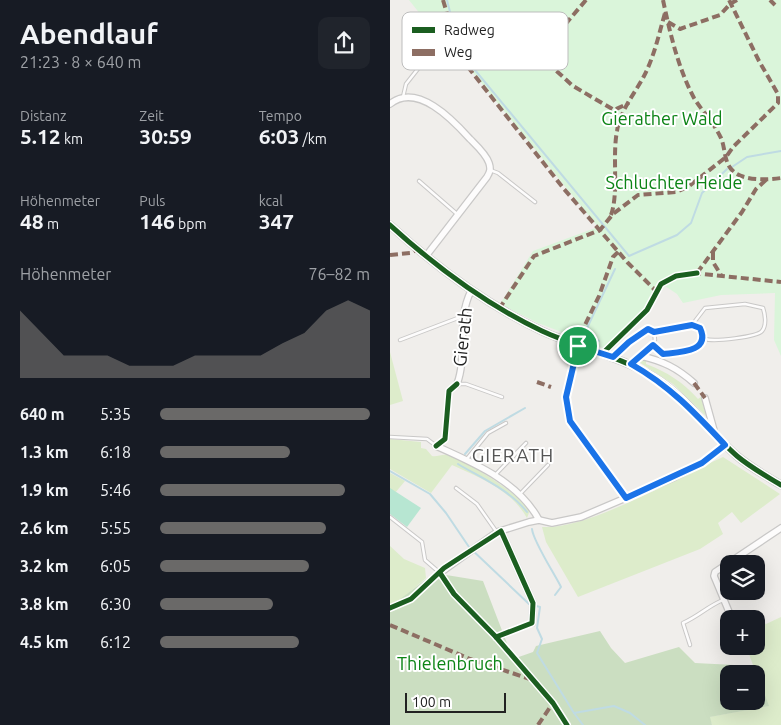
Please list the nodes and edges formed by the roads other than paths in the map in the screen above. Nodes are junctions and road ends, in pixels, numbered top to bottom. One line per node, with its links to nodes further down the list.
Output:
1 (417, 70): 2 (lane)
2 (403, 98): 3 (street); 4 (street)
3 (390, 104)
4 (490, 170): 6 (lane); 7 (street)
5 (419, 181): 7 (lane)
6 (534, 202)
7 (457, 214): 9 (street)
8 (390, 224): 9 (street)
9 (426, 256): 10 (street)
10 (471, 291): 11 (street, Gierath); 17 (street)
11 (463, 316): 15 (lane); 22 (street, Gierath)
12 (692, 325): 13 (lane); 14 (lane); 14 (lane)
13 (654, 332): 16 (lane); 19 (lane)
14 (704, 337): 16 (lane)
15 (400, 340)
16 (653, 345): 18 (lane)
17 (578, 346): 19 (street); 37 (street)
18 (641, 356): 20 (street); 21 (street)
19 (613, 357): 20 (street)
20 (631, 364): 26 (street)
21 (694, 383)
22 (457, 384): 23 (lane)
23 (502, 396)
24 (705, 398): 26 (street)
25 (506, 423): 31 (lane)
26 (715, 434): 29 (street)
27 (390, 437): 30 (lane)
28 (526, 443): 33 (lane)
29 (725, 445): 34 (street); 37 (street)
30 (436, 446): 31 (street)
31 (466, 460): 33 (street)
32 (548, 465): 36 (lane)
33 (494, 476): 36 (street)
34 (781, 485)
35 (456, 488): 41 (lane)
36 (520, 494): 39 (street)
37 (626, 498): 39 (street)
38 (390, 517): 44 (lane)
39 (539, 520): 41 (street)
40 (781, 528): 42 (street)
41 (499, 531): 44 (street); 48 (street)
42 (740, 555)
43 (720, 569): 45 (street)
44 (440, 573)
45 (720, 590)
46 (724, 600): 47 (street); 49 (lane)
47 (728, 610)
48 (532, 623)
49 (690, 645)

